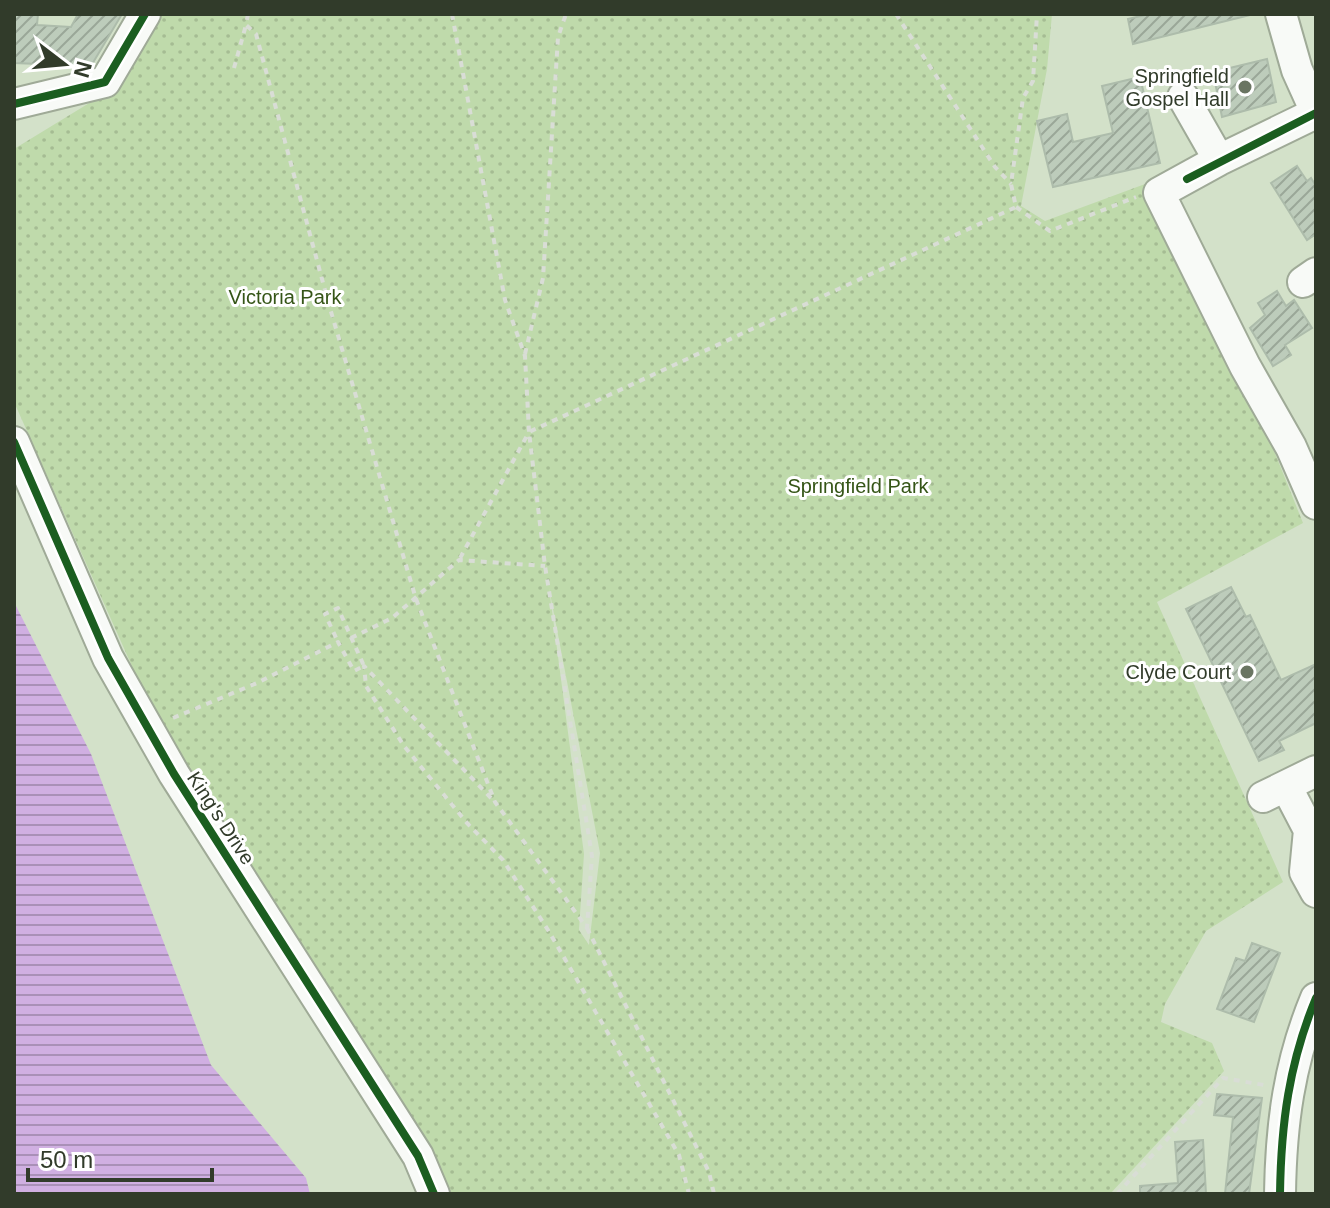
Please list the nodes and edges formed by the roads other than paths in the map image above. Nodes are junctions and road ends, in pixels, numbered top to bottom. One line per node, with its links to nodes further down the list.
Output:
1 (145, 14): 5 (street)
2 (1281, 14): 3 (street)
3 (1306, 64): 6 (street)
4 (1183, 97): 7 (street)
5 (14, 104)
6 (1316, 112): 7 (street)
7 (1219, 160): 9 (street)
8 (14, 442): 13 (street, King's Drive)
9 (1316, 504)
10 (1316, 771): 11 (street)
11 (1316, 892)
12 (1316, 998): 14 (street)
13 (434, 1194)
14 (1280, 1194)

